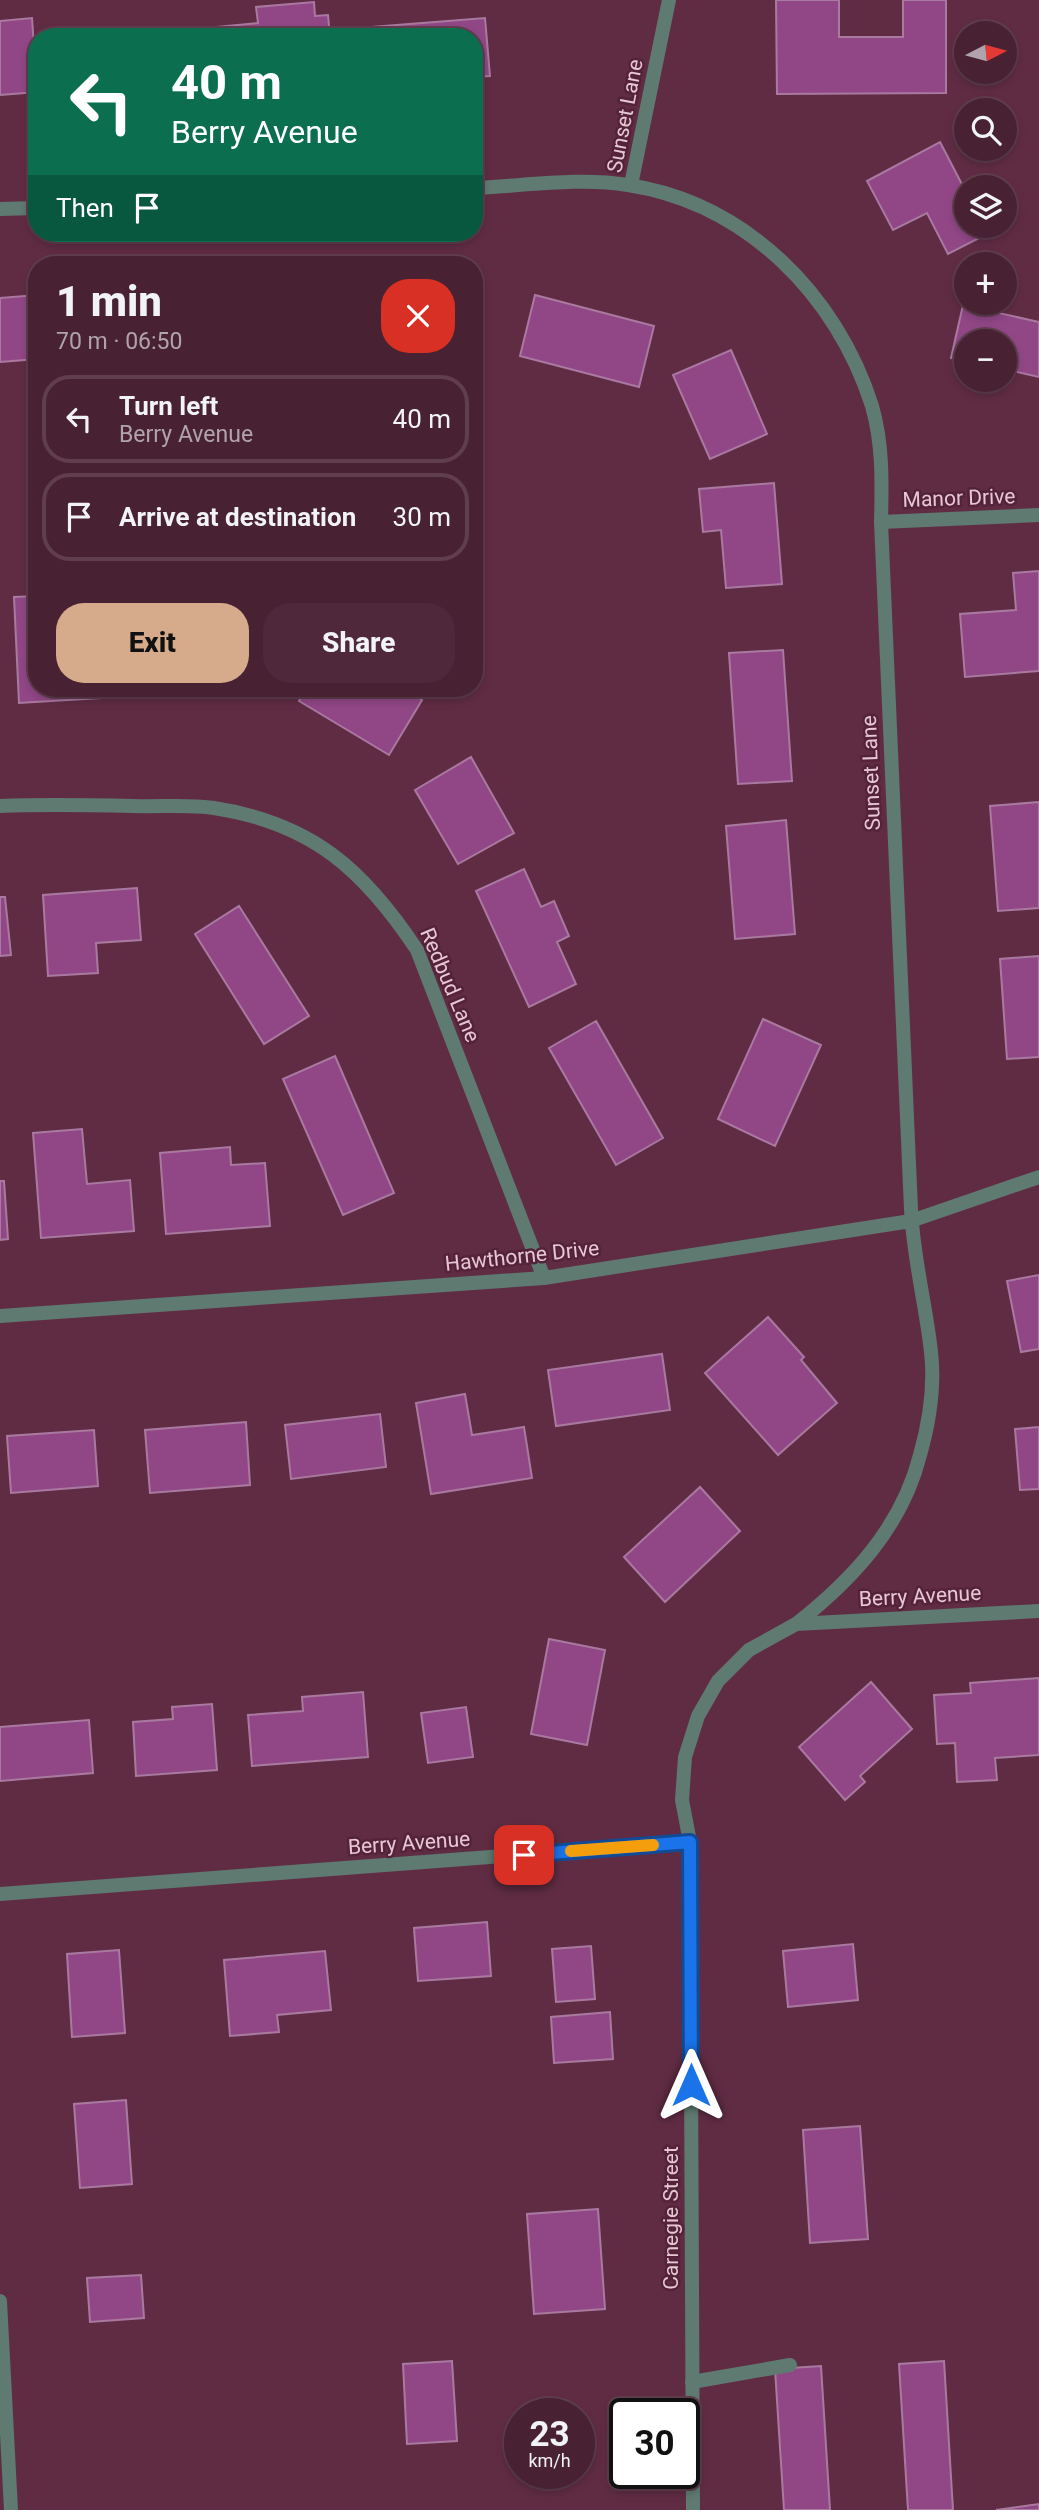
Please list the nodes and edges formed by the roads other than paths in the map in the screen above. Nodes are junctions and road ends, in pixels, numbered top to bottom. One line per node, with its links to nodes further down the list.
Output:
1 (669, 0): 2 (street, Sunset Lane)
2 (631, 185): 3 (street); 7 (street, Sunset Lane)
3 (483, 188)
4 (28, 208): 5 (street)
5 (0, 209)
6 (1039, 515): 7 (street, Manor Drive)
7 (881, 522): 10 (street, Sunset Lane)
8 (0, 806): 11 (street, Redbud Lane)
9 (1039, 1177): 10 (street, Hawthorne Drive)
10 (911, 1221): 11 (street, Hawthorne Drive); 14 (street, Sunset Lane)
11 (544, 1278): 12 (street, Hawthorne Drive)
12 (0, 1316)
13 (1039, 1611): 14 (street, Berry Avenue)
14 (796, 1624): 15 (street, Berry Avenue)
15 (690, 1842): 16 (street, Berry Avenue); 19 (street, Carnegie Street)
16 (0, 1895)
17 (0, 2301): 20 (street)
18 (790, 2365): 19 (street)
19 (692, 2382): 21 (street, Carnegie Street)
20 (11, 2510)
21 (693, 2510)

